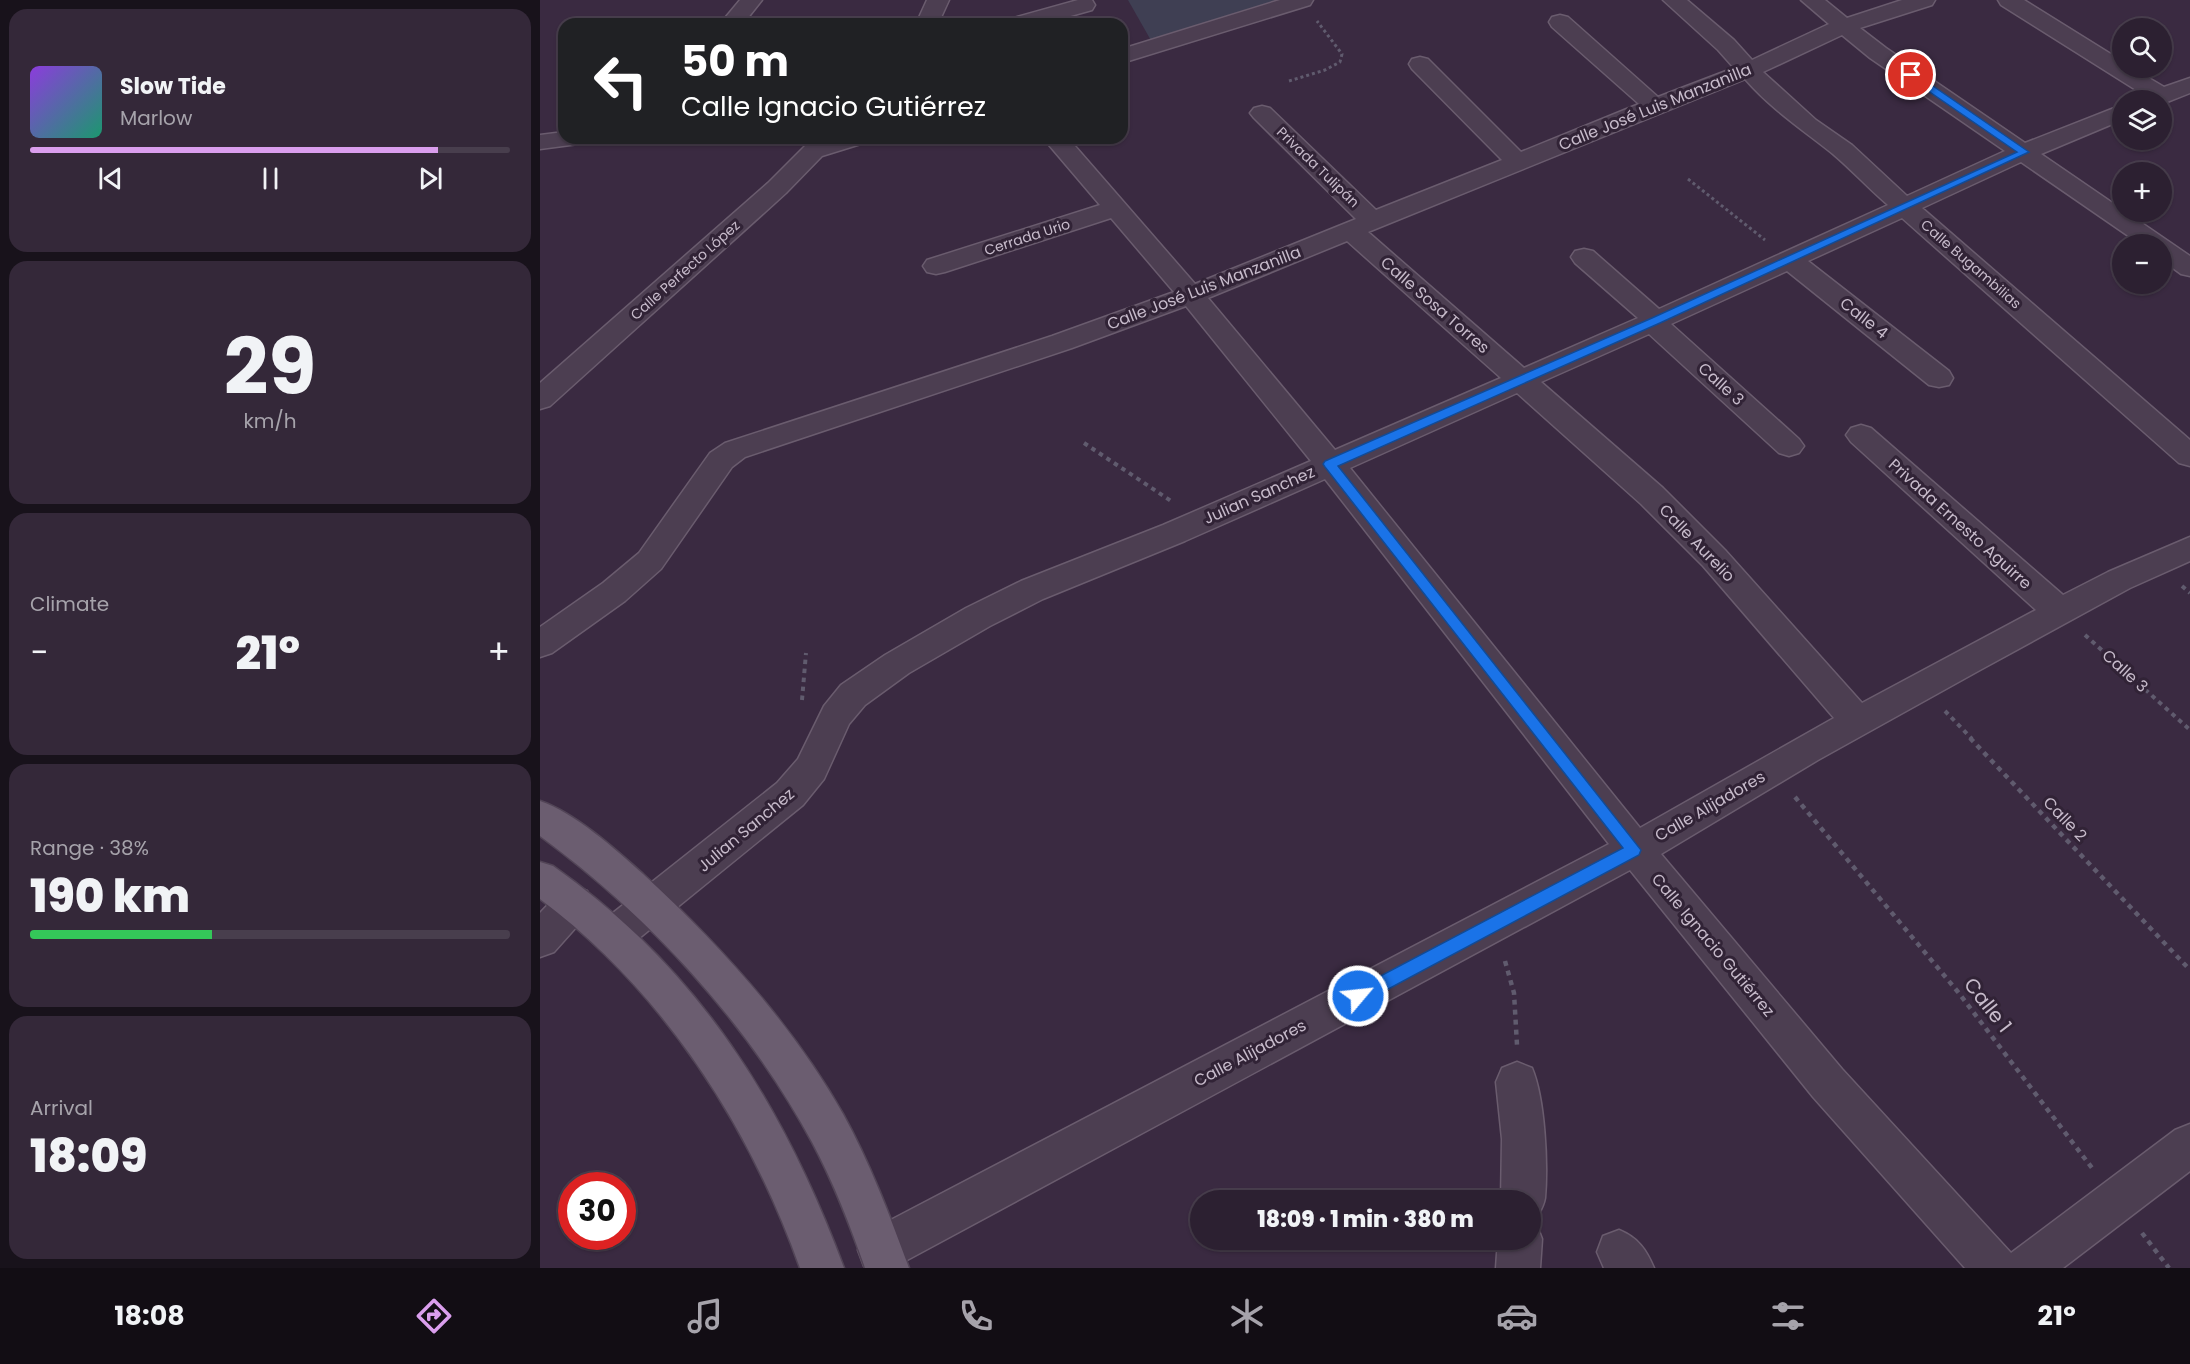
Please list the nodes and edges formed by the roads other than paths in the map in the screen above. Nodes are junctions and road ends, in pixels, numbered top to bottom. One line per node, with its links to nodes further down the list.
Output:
1 (751, 0): 9 (street)
2 (938, 0): 10 (street)
3 (1302, 0): 14 (street)
4 (1674, 0): 16 (street, Calle Bugambilias)
5 (1812, 0): 13 (street)
6 (1924, 0): 13 (street, Calle José Luis Manzanilla)
7 (2009, 0): 18 (street)
8 (1083, 5): 11 (street)
9 (736, 18)
10 (930, 18)
11 (1039, 18)
12 (1560, 22): 20 (street)
13 (1843, 26): 16 (street, Calle José Luis Manzanilla); 27 (street)
14 (1128, 54)
15 (1420, 64): 28 (street)
16 (1749, 70): 20 (street, Calle José Luis Manzanilla); 29 (street, Calle Bugambilias)
17 (2190, 85): 19 (street)
18 (2145, 90)
19 (2172, 92)
20 (1654, 106): 28 (street, Calle José Luis Manzanilla)
21 (1262, 113): 31 (street, Privada Tulipán)
22 (2112, 116): 27 (street, Julian Sanchez)
23 (558, 140): 24 (street)
24 (540, 142)
25 (1060, 144): 30 (street, Calle Ignacio Gutiérrez)
26 (819, 145): 42 (street, Calle Perfecto López)
27 (2024, 152): 29 (street, Julian Sanchez); 32 (street)
28 (1518, 162): 31 (street, Calle José Luis Manzanilla)
29 (1905, 206): 35 (street, Julian Sanchez); 45 (street, Calle Bugambilias)
30 (1117, 208): 36 (street, Cerrada Urio); 38 (street, Calle Ignacio Gutiérrez)
31 (1362, 226): 38 (street, Calle José Luis Manzanilla); 41 (street, Calle Sosa Torres)
32 (2142, 234)
33 (2172, 255): 37 (street)
34 (1584, 257): 39 (street, Calle 3)
35 (1789, 259): 39 (street, Julian Sanchez); 40 (street, Calle 4)
36 (936, 266)
37 (2190, 268)
38 (1191, 296): 46 (street, Calle Ignacio Gutiérrez); 49 (street, Calle José Luis Manzanilla)
39 (1654, 321): 41 (street, Julian Sanchez); 44 (street, Calle 3)
40 (1939, 378)
41 (1520, 380): 46 (street, Julian Sanchez); 50 (street, Calle Aurelio)
42 (540, 399)
43 (1861, 435): 48 (street, Privada Ernesto Aguirre)
44 (1789, 446)
45 (2190, 456)
46 (1330, 464): 52 (street, Calle Ignacio Gutiérrez); 55 (street, Julian Sanchez)
47 (2190, 548): 48 (street, Calle Alijadores)
48 (2060, 612): 50 (street, Calle Alijadores)
49 (540, 644)
50 (1858, 721): 52 (street, Calle Alijadores)
51 (540, 816): 55 (main road)
52 (1634, 850): 62 (street, Calle Alijadores); 65 (street, Calle Ignacio Gutiérrez)
53 (540, 878): 54 (main road)
54 (574, 903): 56 (main road); 57 (street)
55 (652, 907): 56 (street, Julian Sanchez); 62 (main road)
56 (613, 936): 63 (main road)
57 (540, 940)
58 (1517, 1082): 60 (street)
59 (2190, 1145): 66 (street)
60 (1523, 1190)
61 (1519, 1250): 64 (street)
62 (883, 1259)
63 (822, 1268)
64 (1518, 1268)
65 (1995, 1268)
66 (2027, 1268)

